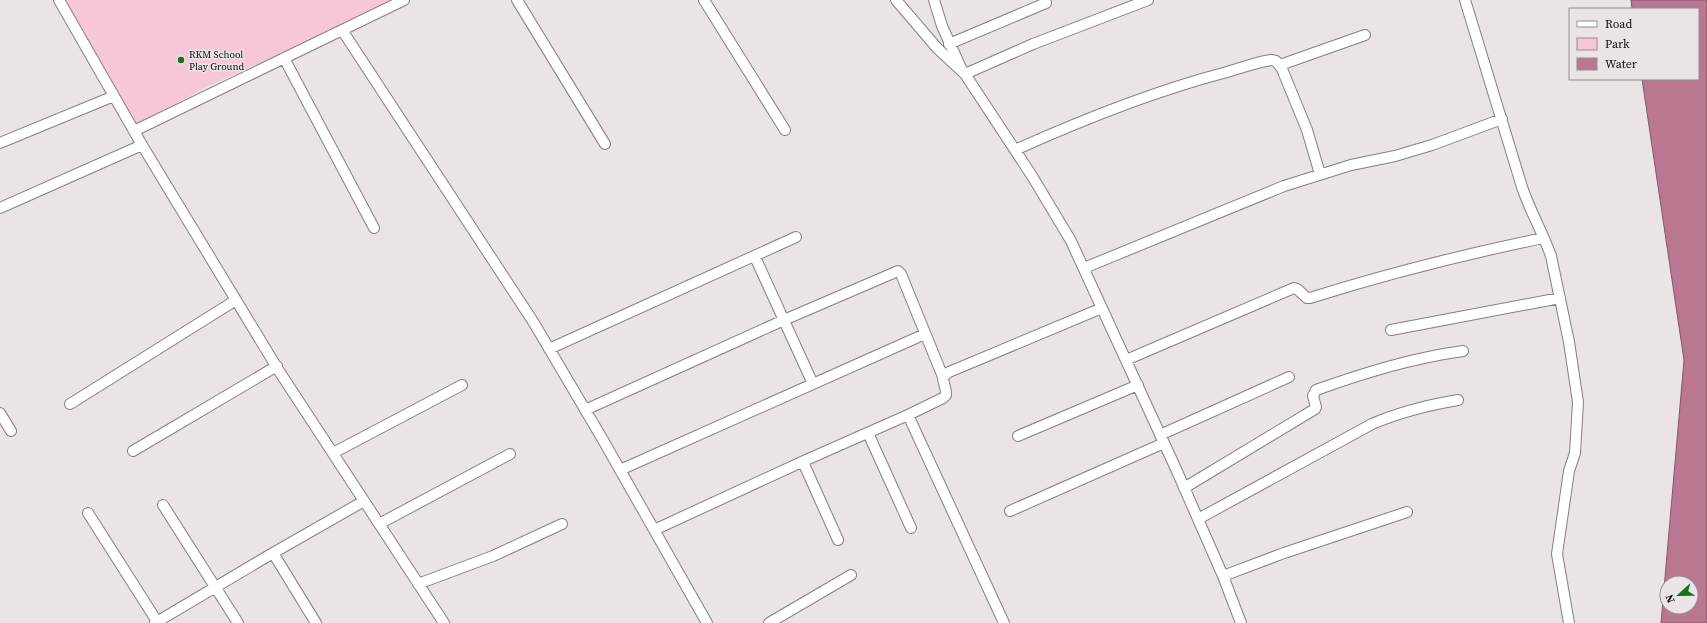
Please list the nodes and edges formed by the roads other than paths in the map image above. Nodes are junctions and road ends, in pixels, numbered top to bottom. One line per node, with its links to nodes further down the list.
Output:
1 (59, 0): 16 (street)
2 (404, 0): 10 (street)
3 (516, 0): 21 (street)
4 (704, 0): 18 (street)
5 (896, 0): 15 (street)
6 (934, 0): 12 (street)
7 (1148, 0): 15 (street)
8 (1465, 0): 17 (street)
9 (1046, 3): 12 (street)
10 (342, 30): 13 (street); 37 (street)
11 (1365, 36): 14 (street)
12 (949, 44): 15 (street)
13 (284, 58): 19 (street); 26 (street)
14 (1280, 65): 23 (street); 24 (street)
15 (965, 74): 23 (street)
16 (114, 96): 19 (street); 20 (street)
17 (1502, 119): 24 (street); 28 (street)
18 (785, 130)
19 (134, 131): 22 (street)
20 (0, 143)
21 (605, 144)
22 (142, 145): 25 (street); 32 (street)
23 (1015, 150): 30 (street)
24 (1320, 174): 30 (street)
25 (0, 208)
26 (374, 228)
27 (796, 237): 29 (street)
28 (1544, 238): 31 (street); 39 (street)
29 (755, 257): 34 (street); 37 (street)
30 (1084, 268): 33 (street)
31 (1560, 298): 35 (street); 85 (street)
32 (236, 300): 40 (street); 47 (street)
33 (1102, 308): 39 (street); 41 (street)
34 (784, 320): 36 (street); 43 (street); 48 (street)
35 (1391, 330)
36 (925, 334): 41 (street); 43 (street)
37 (550, 349): 48 (street)
38 (1463, 351): 60 (street)
39 (1126, 360): 45 (street)
40 (277, 366): 55 (street); 56 (street)
41 (943, 377): 50 (street)
42 (1289, 377): 54 (street)
43 (813, 384): 59 (street)
44 (462, 385): 56 (street)
45 (1138, 385): 53 (street); 54 (street)
46 (1458, 400): 66 (street)
47 (70, 404)
48 (585, 410): 59 (street)
49 (0, 413): 51 (street)
50 (908, 415): 52 (street); 84 (street)
51 (11, 431)
52 (868, 433): 58 (street); 69 (street)
53 (1018, 436)
54 (1162, 439): 60 (street); 63 (street)
55 (132, 451)
56 (333, 453): 61 (street)
57 (510, 454): 67 (street)
58 (802, 462): 70 (street); 71 (street)
59 (620, 470): 70 (street)
60 (1184, 488): 66 (street)
61 (364, 501): 67 (street); 72 (street)
62 (163, 504): 76 (street)
63 (1010, 511)
64 (1407, 512): 74 (street)
65 (88, 513): 77 (street)
66 (1198, 519): 74 (street)
67 (378, 524): 75 (street)
68 (562, 524): 75 (street)
69 (911, 528)
70 (654, 530): 82 (street)
71 (838, 540)
72 (272, 553): 76 (street); 80 (street)
73 (851, 575): 83 (street)
74 (1222, 576): 78 (street)
75 (418, 584): 81 (street)
76 (215, 587): 77 (street); 79 (street)
77 (157, 622)
78 (1238, 622)
79 (238, 623)
80 (316, 623)
81 (444, 623)
82 (707, 623)
83 (769, 623)
84 (1004, 623)
85 (1569, 623)

